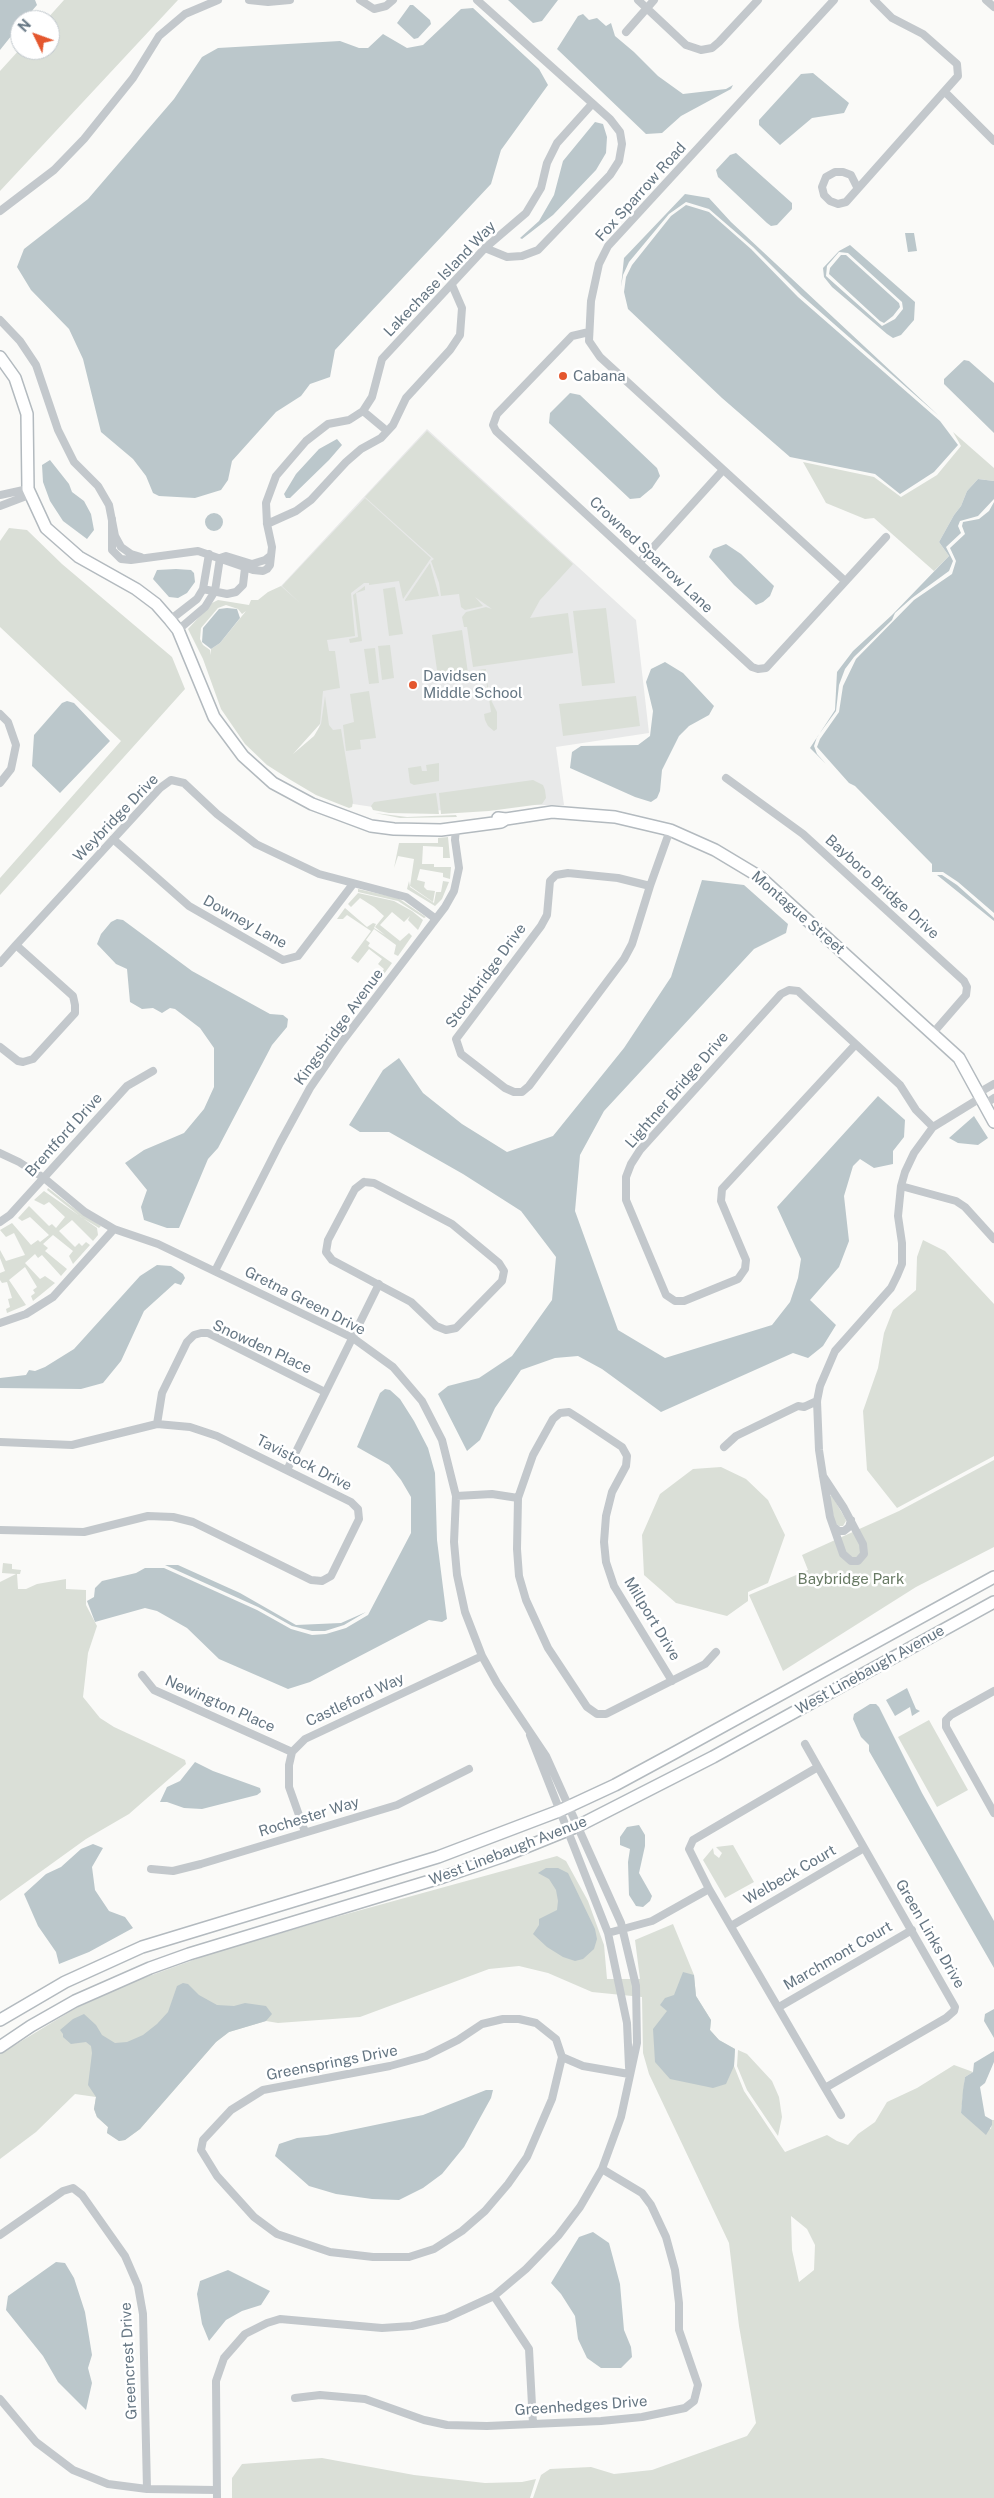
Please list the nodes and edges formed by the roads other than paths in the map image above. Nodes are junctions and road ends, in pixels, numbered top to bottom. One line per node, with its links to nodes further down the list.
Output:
1 (218, 0): 13 (street)
2 (249, 0): 3 (street)
3 (290, 0)
4 (360, 0): 5 (street)
5 (393, 0)
6 (476, 0): 18 (street)
7 (638, 0): 15 (street)
8 (654, 0): 15 (street)
9 (758, 0): 15 (street)
10 (834, 0): 25 (street, Fox Sparrow Road)
11 (874, 0): 17 (street)
12 (986, 0): 14 (street)
13 (199, 3): 21 (street)
14 (994, 7)
15 (647, 8): 16 (street)
16 (626, 32)
17 (946, 92): 19 (street); 20 (street)
18 (592, 104): 22 (street, Lakechase Island Way); 22 (street)
19 (994, 141)
20 (857, 188): 20 (street)
21 (0, 211)
22 (485, 248): 23 (street, Lakechase Island Way)
23 (452, 285): 27 (street, Lakechase Island Way); 28 (street)
24 (0, 320): 35 (street)
25 (589, 332): 29 (street, Fox Sparrow Road); 37 (street, Crowned Sparrow Lane)
26 (0, 358): 30 (main road, Montague Street)
27 (363, 411): 28 (street); 33 (street)
28 (387, 431): 33 (street)
29 (723, 470): 37 (street); 39 (street, Fox Sparrow Road)
30 (28, 492): 31 (street); 32 (street); 42 (main road, Montague Street)
31 (0, 495)
32 (0, 506)
33 (267, 524): 38 (street)
34 (886, 537): 39 (street, Crowned Sparrow Lane)
35 (209, 554): 36 (street); 40 (street)
36 (220, 558): 38 (street); 41 (street)
37 (640, 562): 39 (street, Crowned Sparrow Lane)
38 (246, 566): 41 (street)
39 (845, 581)
40 (203, 589): 41 (street); 42 (street)
41 (215, 591): 43 (street)
42 (170, 620): 43 (main road, Montague Street)
43 (178, 630): 48 (main road, Montague Street)
44 (0, 714): 46 (street)
45 (726, 778): 57 (street, Bayboro Bridge Drive)
46 (0, 783)
47 (506, 819): 48 (main road, Montague Street); 49 (main road, Montague Street); 50 (main road, Montague Street)
48 (366, 822): 49 (main road, Montague Street)
49 (456, 828): 54 (street, Kingsbridge Avenue)
50 (670, 830): 53 (street, Stockbridge Drive); 57 (main road, Montague Street)
51 (113, 839): 52 (street, Weybridge Drive); 52 (street, Downey Lane); 55 (street, Weybridge Drive)
52 (353, 884): 54 (street, Weybridge Drive)
53 (650, 886): 53 (street, Stockbridge Drive)
54 (436, 919): 71 (street, Kingsbridge Avenue)
55 (16, 945): 56 (street, Weybridge Drive); 59 (street)
56 (0, 964)
57 (933, 1032): 62 (main road, Montague Street)
58 (855, 1045): 58 (street, Lightner Bridge Drive); 64 (street, Lightner Bridge Drive)
59 (0, 1046)
60 (153, 1071): 66 (street, Brentford Drive)
61 (994, 1084): 62 (street)
62 (985, 1098): 63 (main road, Montague Street); 64 (street)
63 (994, 1122)
64 (933, 1127): 67 (street)
65 (0, 1153): 66 (street, Gretna Green Drive)
66 (44, 1178): 68 (street, Brentford Drive); 69 (street, Gretna Green Drive)
67 (901, 1186): 70 (street); 76 (street)
68 (0, 1222)
69 (114, 1229): 71 (street, Gretna Green Drive); 73 (street)
70 (994, 1239)
71 (215, 1271): 74 (street, Gretna Green Drive)
72 (379, 1284): 72 (street); 74 (street)
73 (0, 1323)
74 (353, 1338): 75 (street); 82 (street, Gretna Green Drive)
75 (325, 1392): 77 (street, Snowden Place); 80 (street)
76 (817, 1401): 79 (street); 81 (street)
77 (157, 1424): 78 (street, Tavistock Drive); 80 (street, Tavistock Drive)
78 (0, 1442)
79 (724, 1446)
80 (287, 1470): 86 (street, Tavistock Drive)
81 (823, 1476): 84 (street); 85 (street)
82 (456, 1496): 83 (street); 90 (street, Gretna Green Drive)
83 (518, 1498): 92 (street, Millport Drive); 92 (street, Millport Drive)
84 (851, 1520): 85 (street); 85 (street)
85 (834, 1527)
86 (0, 1530)
87 (994, 1577): 99 (main road, West Linebaugh Avenue)
88 (994, 1602): 101 (main road, West Linebaugh Avenue)
89 (716, 1652): 92 (street, Millport Drive)
90 (482, 1656): 95 (street, Castleford Way); 99 (street, Gretna Green Drive)
91 (142, 1674): 95 (street, Newington Place)
92 (672, 1680)
93 (994, 1691): 98 (street)
94 (805, 1744): 96 (street, Green Links Drive)
95 (292, 1752): 102 (street)
96 (818, 1767): 103 (street, Green Links Drive); 107 (street)
97 (469, 1769): 102 (street, Rochester Way)
98 (992, 1803): 100 (street)
99 (564, 1809): 101 (street, Gretna Green Drive); 101 (street, Gretna Green Drive); 112 (main road, West Linebaugh Avenue)
100 (994, 1813)
101 (572, 1828): 105 (street, Gretna Green Drive); 106 (street, Gretna Green Drive); 115 (main road, West Linebaugh Avenue)
102 (305, 1832): 104 (street, Rochester Way)
103 (864, 1848): 108 (street, Welbeck Court); 110 (street, Green Links Drive)
104 (150, 1869)
105 (603, 1881): 106 (street); 109 (street, Gretna Green Drive)
106 (590, 1886): 111 (street, Gretna Green Drive)
107 (709, 1889): 108 (street); 109 (street)
108 (731, 1926): 113 (street)
109 (623, 1930): 111 (street); 118 (street, Gretna Green Drive)
110 (912, 1930): 113 (street, Marchmont Court); 119 (street, Green Links Drive)
111 (608, 1933): 118 (street, Gretna Green Drive)
112 (20, 2007): 114 (main road, West Linebaugh Avenue); 115 (main road)
113 (779, 2007): 119 (street)
114 (0, 2020)
115 (31, 2026): 116 (main road, West Linebaugh Avenue)
116 (0, 2047)
117 (562, 2056): 117 (street, Greensprings Drive); 118 (street)
118 (629, 2074): 121 (street, Gretna Green Drive)
119 (825, 2088): 120 (street)
120 (841, 2115)
121 (602, 2169): 123 (street, Gretna Green Drive); 126 (street, Greenhedges Drive)
122 (0, 2235): 127 (street, Greencrest Drive)
123 (494, 2296): 126 (street); 128 (street, Gretna Green Drive)
124 (295, 2398): 126 (street, Greenhedges Drive)
125 (0, 2399): 127 (street)
126 (533, 2424)
127 (147, 2489): 128 (street)
128 (216, 2494)

